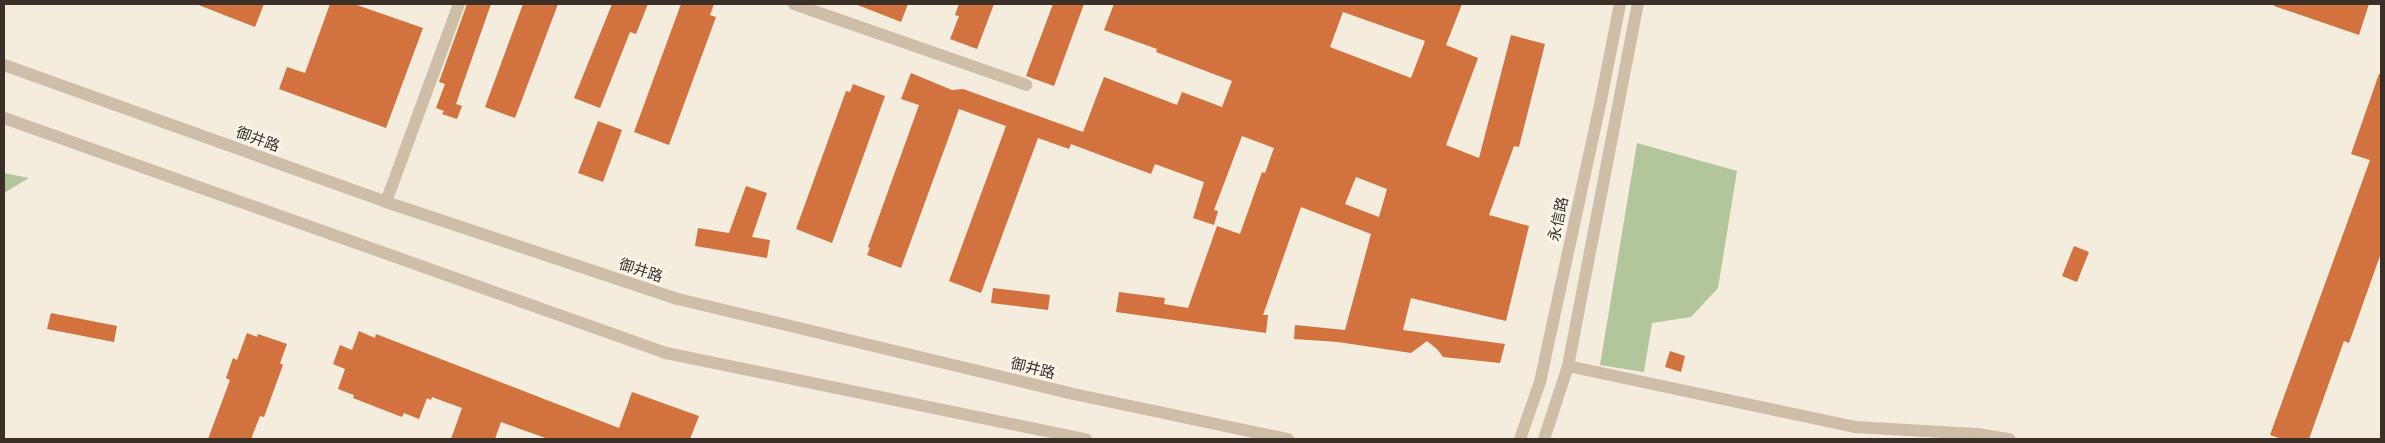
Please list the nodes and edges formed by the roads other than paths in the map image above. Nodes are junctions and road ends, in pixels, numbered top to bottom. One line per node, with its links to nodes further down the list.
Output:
1 (459, 4): 8 (street)
2 (794, 4): 6 (street)
3 (1620, 4): 12 (street, 永信路)
4 (1638, 4): 9 (street)
5 (4, 65): 8 (street, 御井路)
6 (1026, 85)
7 (4, 118): 10 (street)
8 (386, 202): 11 (street, 御井路)
9 (1568, 366): 13 (street); 14 (street)
10 (1086, 439)
11 (1288, 439)
12 (1520, 439)
13 (1544, 439)
14 (2010, 439)

